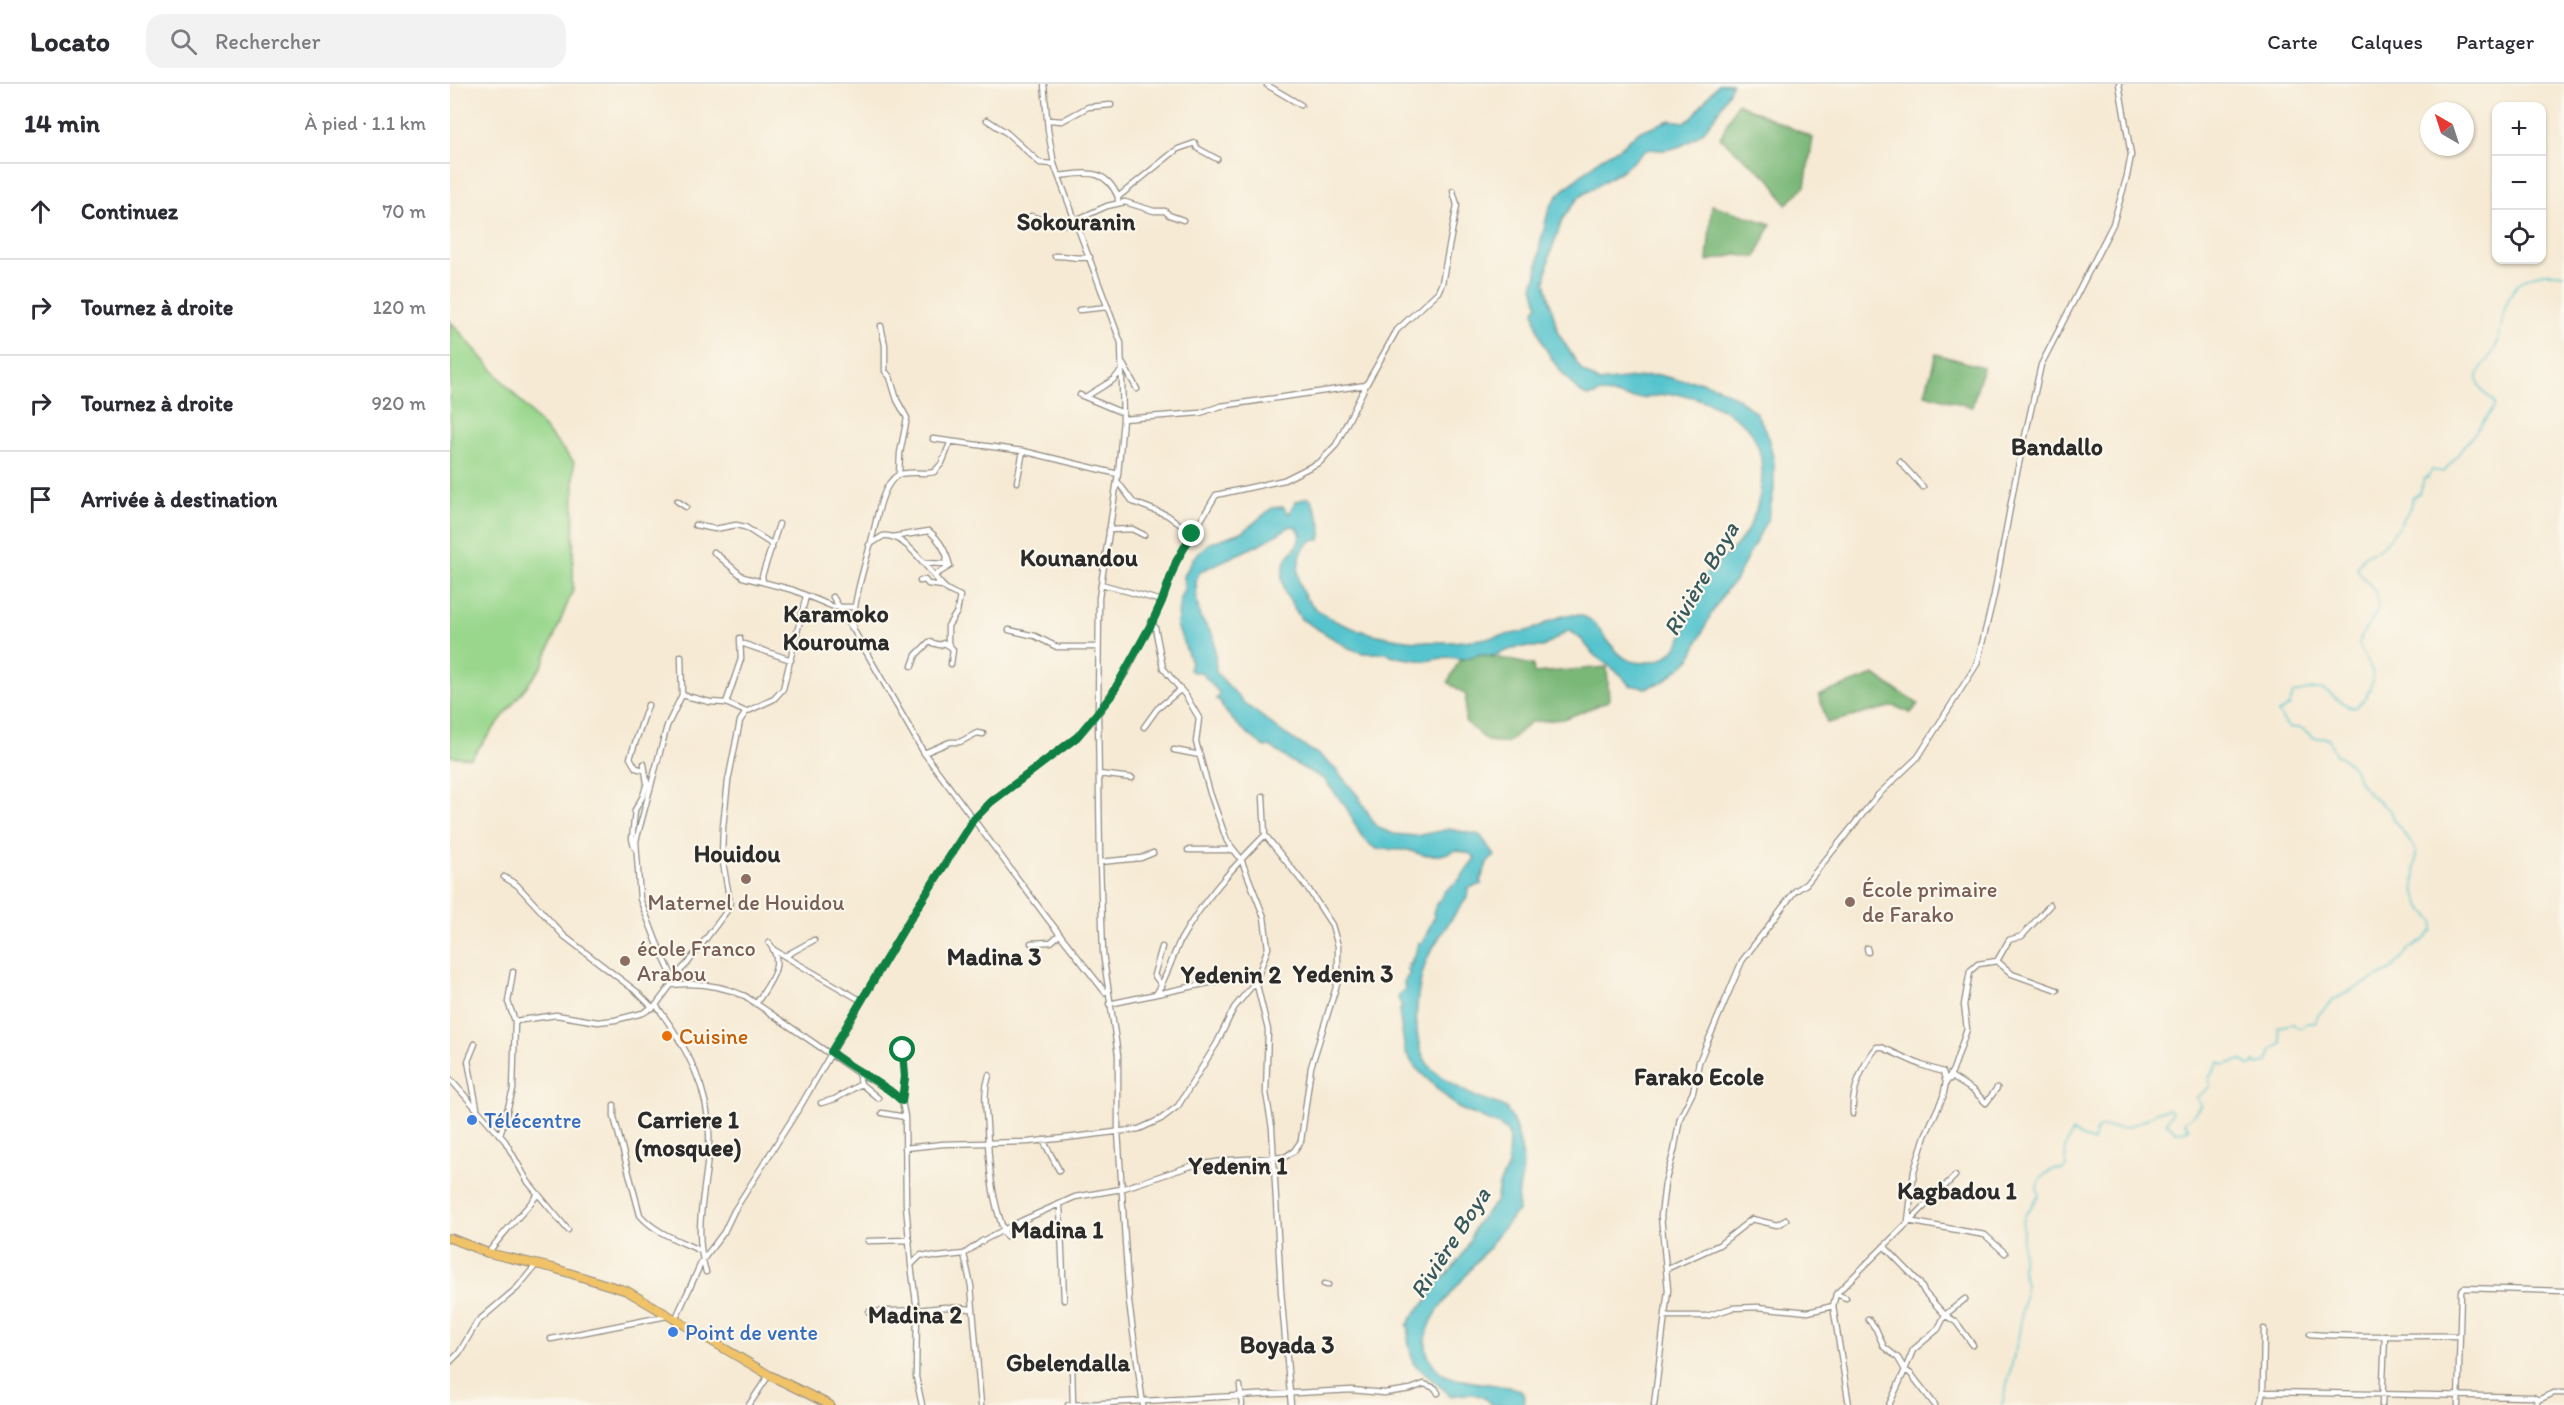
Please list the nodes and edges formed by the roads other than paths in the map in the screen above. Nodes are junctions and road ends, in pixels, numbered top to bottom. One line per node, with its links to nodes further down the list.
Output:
1 (1044, 84): 7 (street)
2 (2119, 84): 164 (street)
3 (1267, 85): 5 (street)
4 (1111, 105): 7 (street)
5 (1301, 105)
6 (987, 120): 9 (street)
7 (1049, 120): 9 (street)
8 (1217, 159): 12 (street)
9 (1054, 164): 10 (street)
10 (1059, 177): 12 (street); 14 (street)
11 (1453, 190): 22 (street)
12 (1118, 200): 14 (street); 15 (street)
13 (1031, 216): 14 (street)
14 (1075, 219): 17 (street)
15 (1183, 220)
16 (1055, 256): 17 (street)
17 (1090, 257): 18 (street)
18 (1108, 307): 19 (street); 21 (street)
19 (1079, 310)
20 (881, 326): 31 (street)
21 (1123, 367): 23 (street); 25 (street); 26 (street)
22 (1366, 385): 26 (street); 41 (street)
23 (1137, 389)
24 (1080, 395): 25 (street)
25 (1087, 396): 26 (street)
26 (1123, 416): 32 (street)
27 (933, 439): 28 (street)
28 (950, 443): 29 (street); 31 (street)
29 (1023, 451): 32 (street); 34 (street)
30 (1900, 462): 35 (street)
31 (899, 474): 44 (street)
32 (1118, 474): 33 (street)
33 (1117, 481): 40 (street); 41 (street)
34 (1017, 482)
35 (1923, 487)
36 (677, 501): 37 (street)
37 (686, 507)
38 (779, 524): 45 (street)
39 (695, 525): 45 (street)
40 (1109, 530): 42 (street); 52 (street)
41 (1192, 534): 56 (street)
42 (1144, 535)
43 (892, 537): 44 (street); 47 (street); 48 (street)
44 (869, 545): 58 (street)
45 (772, 548): 51 (street)
46 (714, 552): 51 (street)
47 (947, 557): 48 (street); 49 (street)
48 (925, 563): 49 (street)
49 (935, 575): 53 (street)
50 (920, 581): 53 (street)
51 (763, 582): 54 (street)
52 (1101, 584): 56 (street); 65 (street)
53 (943, 586): 64 (street)
54 (806, 596): 57 (street); 67 (street)
55 (833, 597): 57 (street)
56 (1162, 601): 59 (street)
57 (839, 608): 58 (street); 60 (street)
58 (853, 608): 60 (street)
59 (1152, 623): 70 (street); 75 (street)
60 (853, 629): 79 (street)
61 (1009, 630): 65 (street)
62 (740, 638): 72 (street)
63 (744, 644): 67 (street)
64 (951, 647): 68 (street); 69 (street)
65 (1098, 647): 75 (street)
66 (681, 656): 71 (street)
67 (791, 660): 74 (street)
68 (951, 664)
69 (912, 666)
70 (1180, 690): 76 (street); 80 (street)
71 (682, 695): 72 (street); 89 (street)
72 (726, 703): 74 (street)
73 (648, 705): 89 (street)
74 (746, 712): 105 (street)
75 (1098, 714): 81 (street); 84 (street)
76 (1144, 728)
77 (983, 734): 79 (street)
78 (1174, 750): 80 (street)
79 (924, 753): 84 (street)
80 (1200, 756): 87 (street)
81 (1100, 774): 82 (street); 91 (street)
82 (1132, 778)
83 (1263, 796): 85 (street)
84 (973, 820): 94 (street); 113 (street)
85 (1265, 835): 90 (street); 140 (street)
86 (1188, 850): 87 (street)
87 (1233, 850): 90 (street)
88 (1153, 853): 91 (street)
89 (636, 856): 105 (street)
90 (1241, 859): 107 (street); 109 (street)
91 (1100, 862): 106 (street)
92 (504, 877): 116 (street)
93 (2050, 905): 102 (street)
94 (1059, 935): 97 (street); 104 (street)
95 (814, 940): 100 (street)
96 (769, 943): 99 (street)
97 (1031, 943)
98 (1162, 947): 109 (street)
99 (774, 950): 100 (street); 101 (street)
100 (785, 956): 101 (street); 113 (street)
101 (778, 960): 114 (street)
102 (1997, 961): 110 (street); 124 (street)
103 (513, 972): 117 (street)
104 (1091, 973): 106 (street); 112 (street)
105 (674, 978): 108 (street)
106 (1106, 980): 112 (street)
107 (1256, 981): 111 (street); 135 (street); 140 (street)
108 (671, 985): 114 (street); 116 (street)
109 (1162, 986): 111 (street)
110 (2057, 990)
111 (1157, 993): 115 (street)
112 (1107, 994): 115 (street)
113 (862, 1001): 120 (street)
114 (756, 1004): 120 (street)
115 (1109, 1004): 135 (street)
116 (655, 1006): 117 (street); 156 (street)
117 (515, 1021): 136 (street)
118 (475, 1044): 131 (street)
119 (903, 1050): 128 (street)
120 (831, 1052): 121 (street); 161 (street)
121 (858, 1073): 125 (street); 128 (street)
122 (989, 1075): 138 (street)
123 (450, 1079): 131 (street)
124 (1946, 1082): 126 (street); 133 (street); 146 (street)
125 (861, 1084): 127 (street); 129 (street)
126 (1997, 1088)
127 (878, 1098)
128 (902, 1101): 134 (street)
129 (821, 1103)
130 (614, 1105): 156 (street)
131 (477, 1108): 136 (street)
132 (882, 1113): 134 (street)
133 (1852, 1114)
134 (905, 1117): 139 (street)
135 (1118, 1134): 137 (street); 143 (street)
136 (500, 1135): 144 (street)
137 (1042, 1140): 138 (street); 141 (street)
138 (987, 1142): 139 (street); 149 (street)
139 (905, 1148): 152 (street)
140 (1274, 1159): 143 (street); 194 (street)
141 (1059, 1170)
142 (1955, 1176): 146 (street)
143 (1121, 1189): 145 (street); 198 (street)
144 (538, 1194): 148 (street); 158 (street)
145 (1060, 1206): 149 (street); 170 (street)
146 (1911, 1219): 154 (street); 157 (street)
147 (1786, 1220): 164 (street)
148 (568, 1230)
149 (1004, 1230): 150 (street); 159 (street)
150 (1006, 1236)
151 (450, 1238): 158 (highway)
152 (910, 1240): 153 (street); 155 (street)
153 (868, 1241)
154 (1884, 1246): 167 (street); 175 (street)
155 (910, 1249): 160 (street); 163 (street)
156 (701, 1251): 161 (street)
157 (2005, 1252)
158 (488, 1253): 162 (highway)
159 (964, 1254): 160 (street); 172 (street)
160 (921, 1256): 163 (street)
161 (702, 1261): 165 (street); 177 (street)
162 (536, 1265): 177 (highway); 185 (street)
163 (911, 1265): 173 (street)
164 (1666, 1269): 176 (street)
165 (706, 1272)
166 (2564, 1291): 182 (street)
167 (1836, 1294): 168 (street); 171 (street)
168 (1846, 1298)
169 (1965, 1299): 175 (street)
170 (1064, 1300)
171 (1833, 1306): 176 (street); 208 (street)
172 (972, 1309): 173 (street); 202 (street)
173 (917, 1310): 174 (street); 201 (street)
174 (869, 1312)
175 (1945, 1315): 184 (street); 187 (street)
176 (1666, 1316): 207 (street)
177 (671, 1318): 183 (street); 188 (highway)
178 (1868, 1319): 187 (street)
179 (2264, 1329): 190 (street)
180 (2310, 1334): 181 (street)
181 (2385, 1335): 182 (street); 192 (street)
182 (2460, 1336): 196 (street)
183 (551, 1339)
184 (1973, 1345)
185 (450, 1362)
186 (1072, 1365): 204 (street)
187 (1905, 1370): 209 (street); 210 (street)
188 (769, 1375): 199 (street); 200 (highway)
189 (1240, 1386): 195 (street)
190 (2263, 1392): 192 (street); 211 (street)
191 (1438, 1393): 194 (street)
192 (2382, 1393): 196 (street); 212 (street)
193 (2564, 1393): 197 (street)
194 (1290, 1394): 195 (street); 206 (street)
195 (1241, 1395): 198 (street); 205 (street)
196 (2458, 1395): 197 (street); 213 (street)
197 (2537, 1402)
198 (1143, 1403): 204 (street)
199 (749, 1405)
200 (830, 1405)
201 (922, 1405)
202 (981, 1405)
203 (1068, 1405): 204 (street)
204 (1073, 1405)
205 (1242, 1405)
206 (1291, 1405)
207 (1654, 1405)
208 (1849, 1405)
209 (1889, 1405)
210 (1935, 1405)
211 (2260, 1405)
212 (2382, 1405)
213 (2458, 1405)

